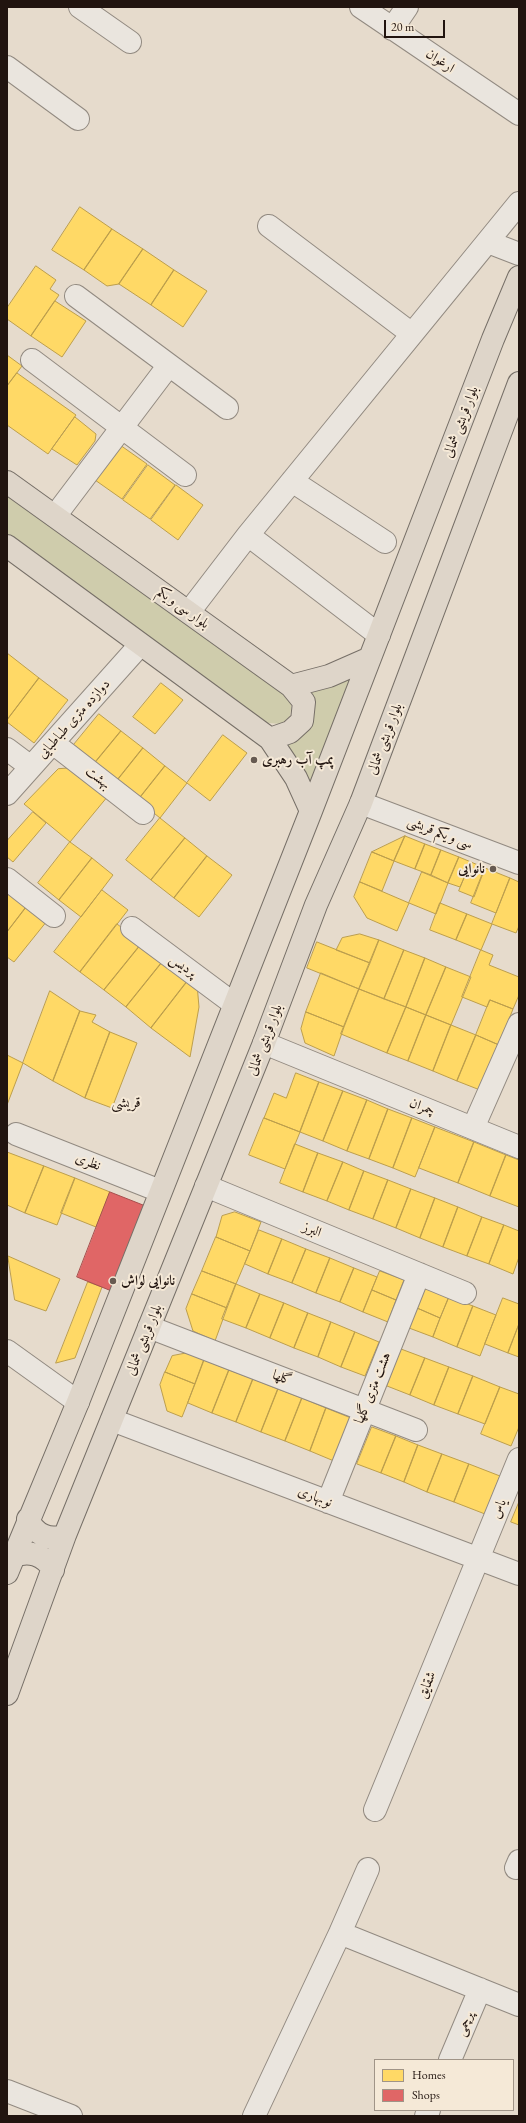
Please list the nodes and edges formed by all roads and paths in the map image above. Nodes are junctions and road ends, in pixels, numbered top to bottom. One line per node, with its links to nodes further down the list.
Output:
1 (80, 7): 5 (street)
2 (361, 7): 4 (street, ارغوان)
3 (407, 7): 4 (street)
4 (392, 29): 7 (street, ارغوان)
5 (130, 42)
6 (7, 67): 8 (street)
7 (519, 114)
8 (78, 119)
9 (519, 203): 11 (street)
10 (269, 226): 15 (street)
11 (488, 242): 12 (street); 15 (street)
12 (519, 254)
13 (519, 277): 29 (main road, بلوار قریشی شمالی)
14 (76, 296): 17 (street)
15 (412, 334): 22 (street)
16 (32, 360): 20 (street)
17 (169, 365): 19 (street); 20 (street)
18 (519, 383): 38 (main road, بلوار قریشی شمالی)
19 (227, 408)
20 (122, 428): 21 (street); 24 (street)
21 (185, 475)
22 (292, 481): 25 (street); 26 (street)
23 (7, 482): 24 (main road, بلوار سی و یکم)
24 (55, 516): 28 (main road, بلوار سی و یکم)
25 (248, 535): 28 (street); 29 (street)
26 (385, 542)
27 (7, 546): 30 (main road)
28 (189, 612): 32 (main road, بلوار سی و یکم)
29 (379, 635): 31 (main road, بلوار قریشی شمالی)
30 (140, 645): 33 (main road); 34 (street, دوازده متری طباطبایی)
31 (370, 658): 32 (main road); 39 (main road, بلوار قریشی شمالی)
32 (291, 686): 33 (main road, بلوار سی و یکم)
33 (270, 739): 39 (main road)
34 (53, 743): 36 (street, دوازده متری طباطبایی); 40 (street, بهشت)
35 (7, 749): 36 (street)
36 (31, 767): 37 (street, دوازده متری طباطبایی)
37 (7, 794)
38 (361, 803): 41 (street, سی و یکم قریشی); 47 (main road, بلوار قریشی شمالی)
39 (311, 811): 45 (main road, بلوار قریشی شمالی)
40 (143, 813)
41 (519, 863)
42 (7, 879): 43 (street)
43 (54, 916)
44 (132, 928): 45 (street, پردیس)
45 (234, 1004): 52 (main road, بلوار قریشی شمالی)
46 (519, 1024): 48 (street)
47 (264, 1043): 48 (street, چمران); 51 (main road, بلوار قریشی شمالی)
48 (473, 1128): 50 (street, چمران)
49 (16, 1134): 52 (street, نظری)
50 (519, 1147)
51 (206, 1186): 53 (street, البرز); 55 (main road, بلوار قریشی شمالی)
52 (160, 1191): 57 (main road, بلوار قریشی شمالی)
53 (419, 1274): 54 (street, البرز); 58 (street, هشت متری گلها)
54 (465, 1293)
55 (149, 1327): 58 (street, گلها); 59 (main road, بلوار قریشی شمالی)
56 (7, 1351): 57 (street)
57 (78, 1402): 63 (main road, بلوار قریشی شمالی)
58 (364, 1409): 60 (street, گلها); 62 (street, هشت متری گلها)
59 (112, 1420): 62 (street, نوبهاری); 64 (main road, بلوار قریشی شمالی)
60 (416, 1430)
61 (519, 1459): 65 (street, یاس)
62 (328, 1502): 65 (street, نوبهاری)
63 (28, 1519): 64 (main road); 66 (main road, بلوار قریشی شمالی)
64 (66, 1536): 67 (main road, بلوار قریشی شمالی)
65 (479, 1559): 68 (street, نوبهاری); 70 (street, شقایق)
66 (10, 1565): 67 (main road)
67 (53, 1570): 69 (main road, بلوار قریشی شمالی)
68 (519, 1574)
69 (7, 1694)
70 (374, 1810)
71 (368, 1869): 72 (street)
72 (340, 1933): 73 (street); 78 (street)
73 (480, 1989): 74 (street); 75 (street, پرچمی)
74 (519, 2005)
75 (450, 2059)
76 (7, 2091): 77 (street)
77 (71, 2116)
78 (254, 2116)

